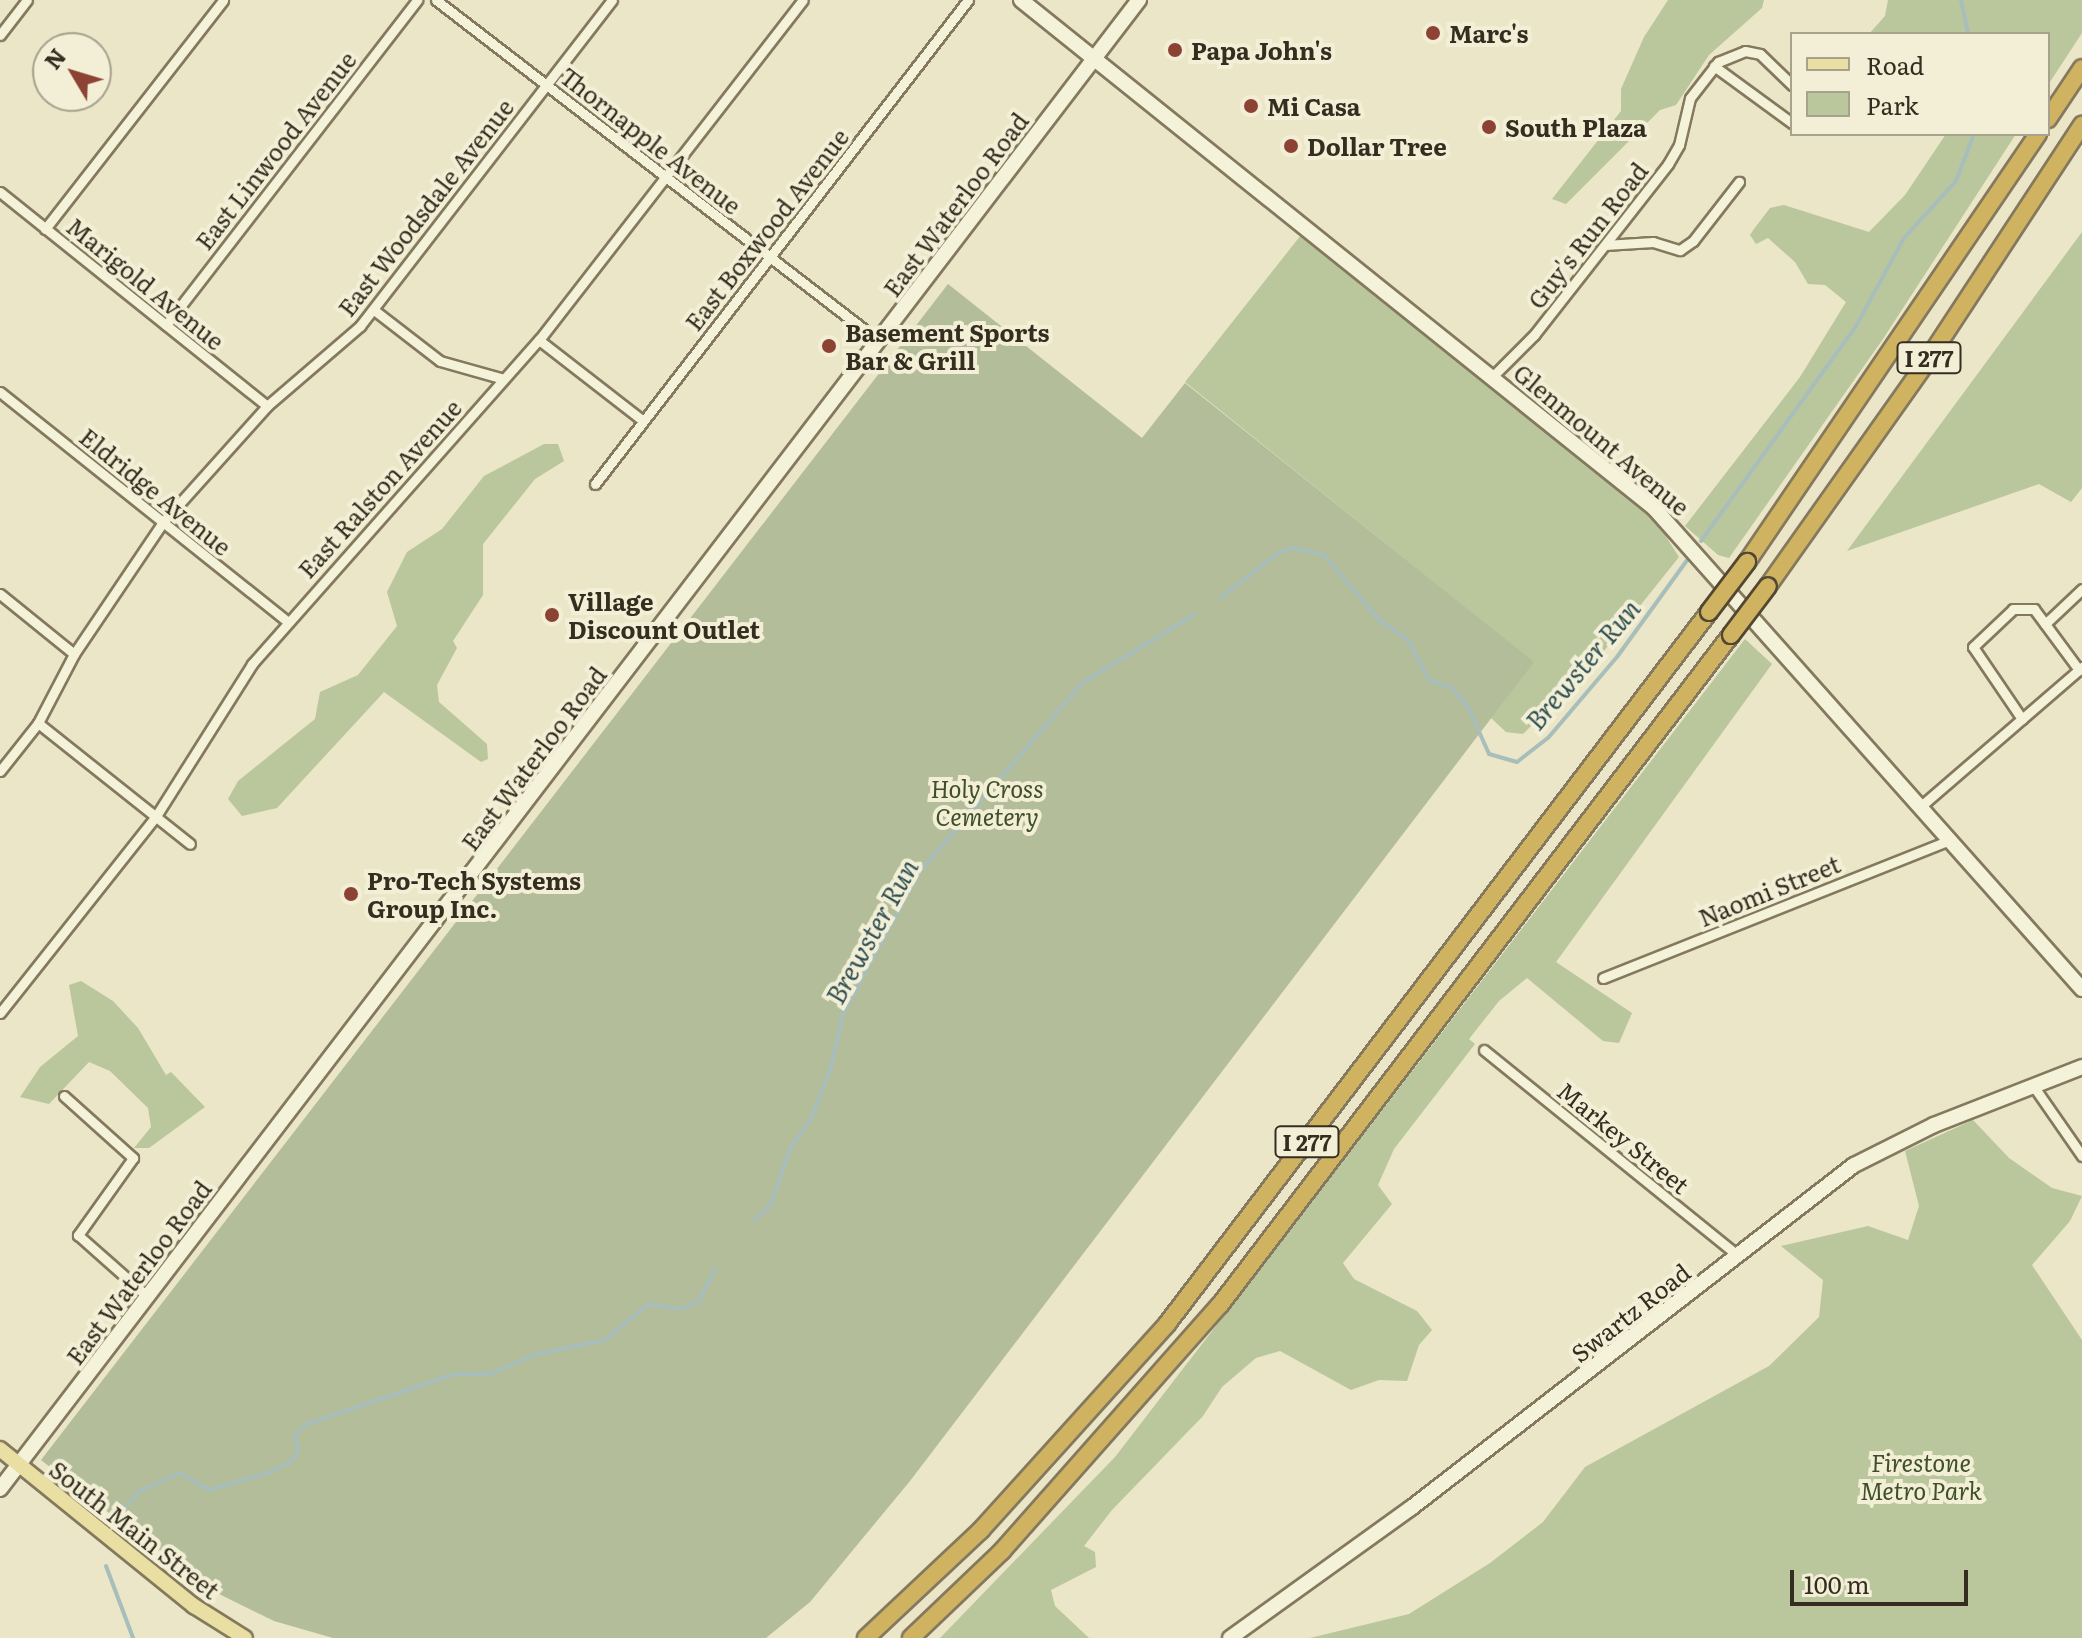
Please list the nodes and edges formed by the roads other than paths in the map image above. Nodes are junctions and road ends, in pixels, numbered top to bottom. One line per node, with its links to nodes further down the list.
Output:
1 (27, 0): 10 (street)
2 (223, 0): 23 (street)
3 (417, 0): 27 (street, East Linwood Avenue)
4 (436, 0): 15 (street, Thornapple Avenue)
5 (612, 0): 15 (street, East Woodsdale Avenue)
6 (803, 0): 20 (street, East Ralston Avenue)
7 (968, 0): 25 (street, East Boxwood Avenue)
8 (1021, 0): 11 (street, Glenmount Avenue)
9 (1139, 0): 11 (street, East Waterloo Road)
10 (0, 35)
11 (1094, 58): 29 (street, East Waterloo Road); 30 (street, Glenmount Avenue)
12 (1714, 66): 14 (street); 17 (street); 24 (street, Guy's Run Road)
13 (2082, 68): 16 (highway)
14 (1790, 83)
15 (546, 85): 20 (street, Thornapple Avenue); 26 (street, East Woodsdale Avenue)
16 (2050, 116)
17 (1790, 122)
18 (2082, 125): 65 (highway, I 277, bridge)
19 (2037, 136): 64 (highway, I 277, bridge)
20 (666, 176): 25 (street, Thornapple Avenue); 28 (street, East Ralston Avenue)
21 (1739, 182): 24 (street)
22 (0, 192): 23 (street, Marigold Avenue)
23 (45, 229): 27 (street, Marigold Avenue)
24 (1605, 245): 30 (street, Guy's Run Road)
25 (771, 257): 29 (street, Thornapple Avenue); 34 (street, East Boxwood Avenue)
26 (374, 310): 31 (street); 33 (street, East Woodsdale Avenue)
27 (166, 325): 33 (street, Marigold Avenue)
28 (539, 340): 31 (street, East Ralston Avenue); 34 (street)
29 (879, 341): 59 (street, East Waterloo Road)
30 (1493, 376): 46 (street, Glenmount Avenue)
31 (504, 379): 39 (street, East Ralston Avenue)
32 (0, 392): 36 (street, Eldridge Avenue)
33 (267, 406): 36 (street, East Woodsdale Avenue)
34 (642, 420): 35 (street, East Boxwood Avenue)
35 (595, 484)
36 (163, 522): 39 (street, Eldridge Avenue); 41 (street, East Woodsdale Avenue)
37 (2082, 589): 40 (street)
38 (0, 594): 41 (street)
39 (287, 621): 47 (street, East Ralston Avenue)
40 (2045, 624): 42 (street); 43 (street)
41 (74, 654): 44 (street, East Woodsdale Avenue)
42 (2080, 668): 43 (street)
43 (2022, 719): 46 (street)
44 (38, 723): 45 (street, East Woodsdale Avenue); 47 (street)
45 (0, 771)
46 (1921, 806): 48 (street, Glenmount Avenue)
47 (156, 816): 49 (street); 52 (street, East Ralston Avenue)
48 (1950, 840): 50 (street, Naomi Street); 51 (street, Glenmount Avenue)
49 (190, 844)
50 (1603, 978)
51 (2082, 989)
52 (0, 1013)
53 (1484, 1050): 58 (street, Markey Street)
54 (2082, 1067): 55 (street, Swartz Road)
55 (2034, 1087): 57 (street); 58 (street, Swartz Road)
56 (64, 1096): 59 (street)
57 (2082, 1156)
58 (1738, 1256): 66 (street, Swartz Road)
59 (148, 1297): 61 (street, East Waterloo Road)
60 (0, 1449): 61 (main road, South Main Street)
61 (19, 1465): 62 (street, East Waterloo Road); 63 (main road, South Main Street)
62 (0, 1489)
63 (245, 1638)
64 (866, 1638)
65 (911, 1638)
66 (1230, 1638)

